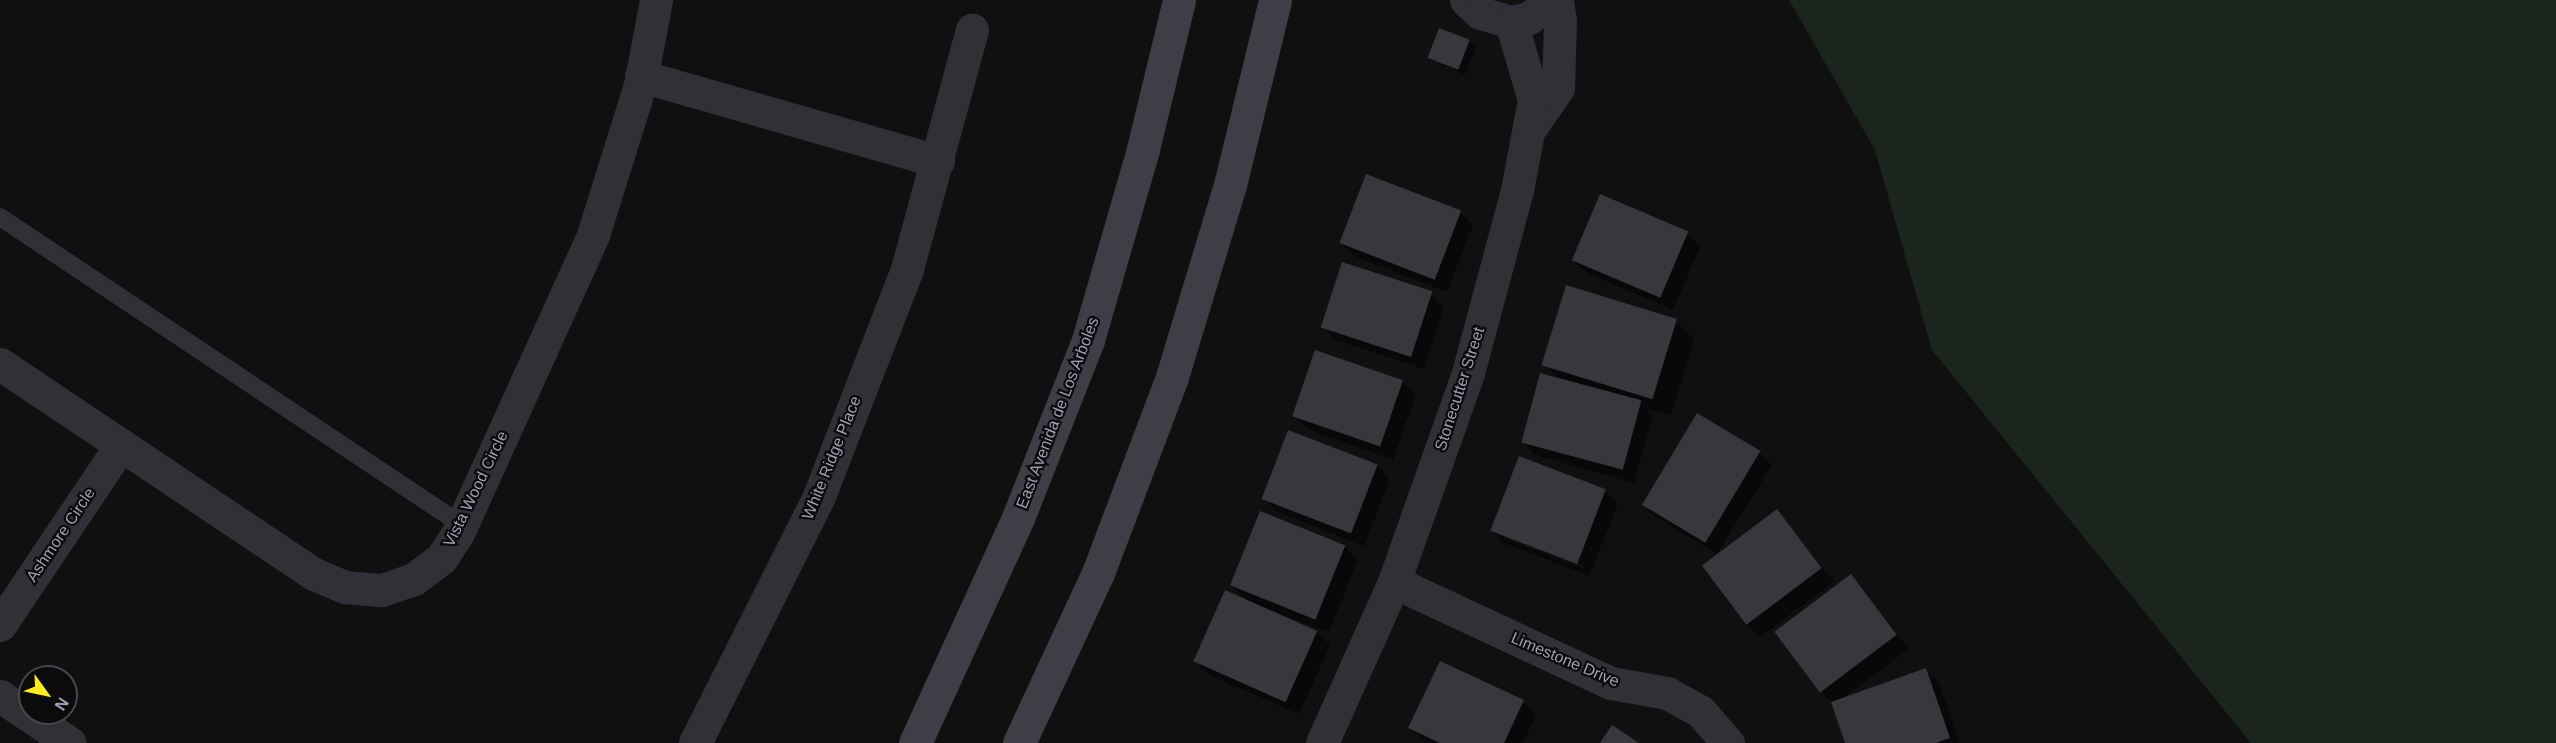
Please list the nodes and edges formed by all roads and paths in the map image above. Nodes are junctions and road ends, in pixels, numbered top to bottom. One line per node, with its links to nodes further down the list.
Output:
1 (656, 0): 9 (street, Vista Wood Circle)
2 (1179, 0): 21 (main road, East Avenida de Los Arboles)
3 (1275, 0): 22 (main road)
4 (1466, 0): 7 (street)
5 (1552, 0): 7 (street)
6 (1557, 0): 10 (street)
7 (1511, 22): 10 (street, Stonecutter Street)
8 (972, 30): 11 (street, White Ridge Place)
9 (641, 76): 11 (street); 15 (street, Vista Wood Circle)
10 (1531, 127): 16 (street, Stonecutter Street)
11 (938, 161): 20 (street, White Ridge Place)
12 (0, 217): 15 (lane)
13 (0, 363): 14 (street, Vista Wood Circle)
14 (121, 445): 15 (street, Vista Wood Circle); 17 (street, Ashmore Circle)
15 (462, 525)
16 (1394, 582): 23 (street, Stonecutter Street); 24 (street, Limestone Drive)
17 (0, 625)
18 (0, 696): 19 (street)
19 (70, 743)
20 (695, 743)
21 (915, 743)
22 (1018, 743)
23 (1322, 743)
24 (1728, 743)

